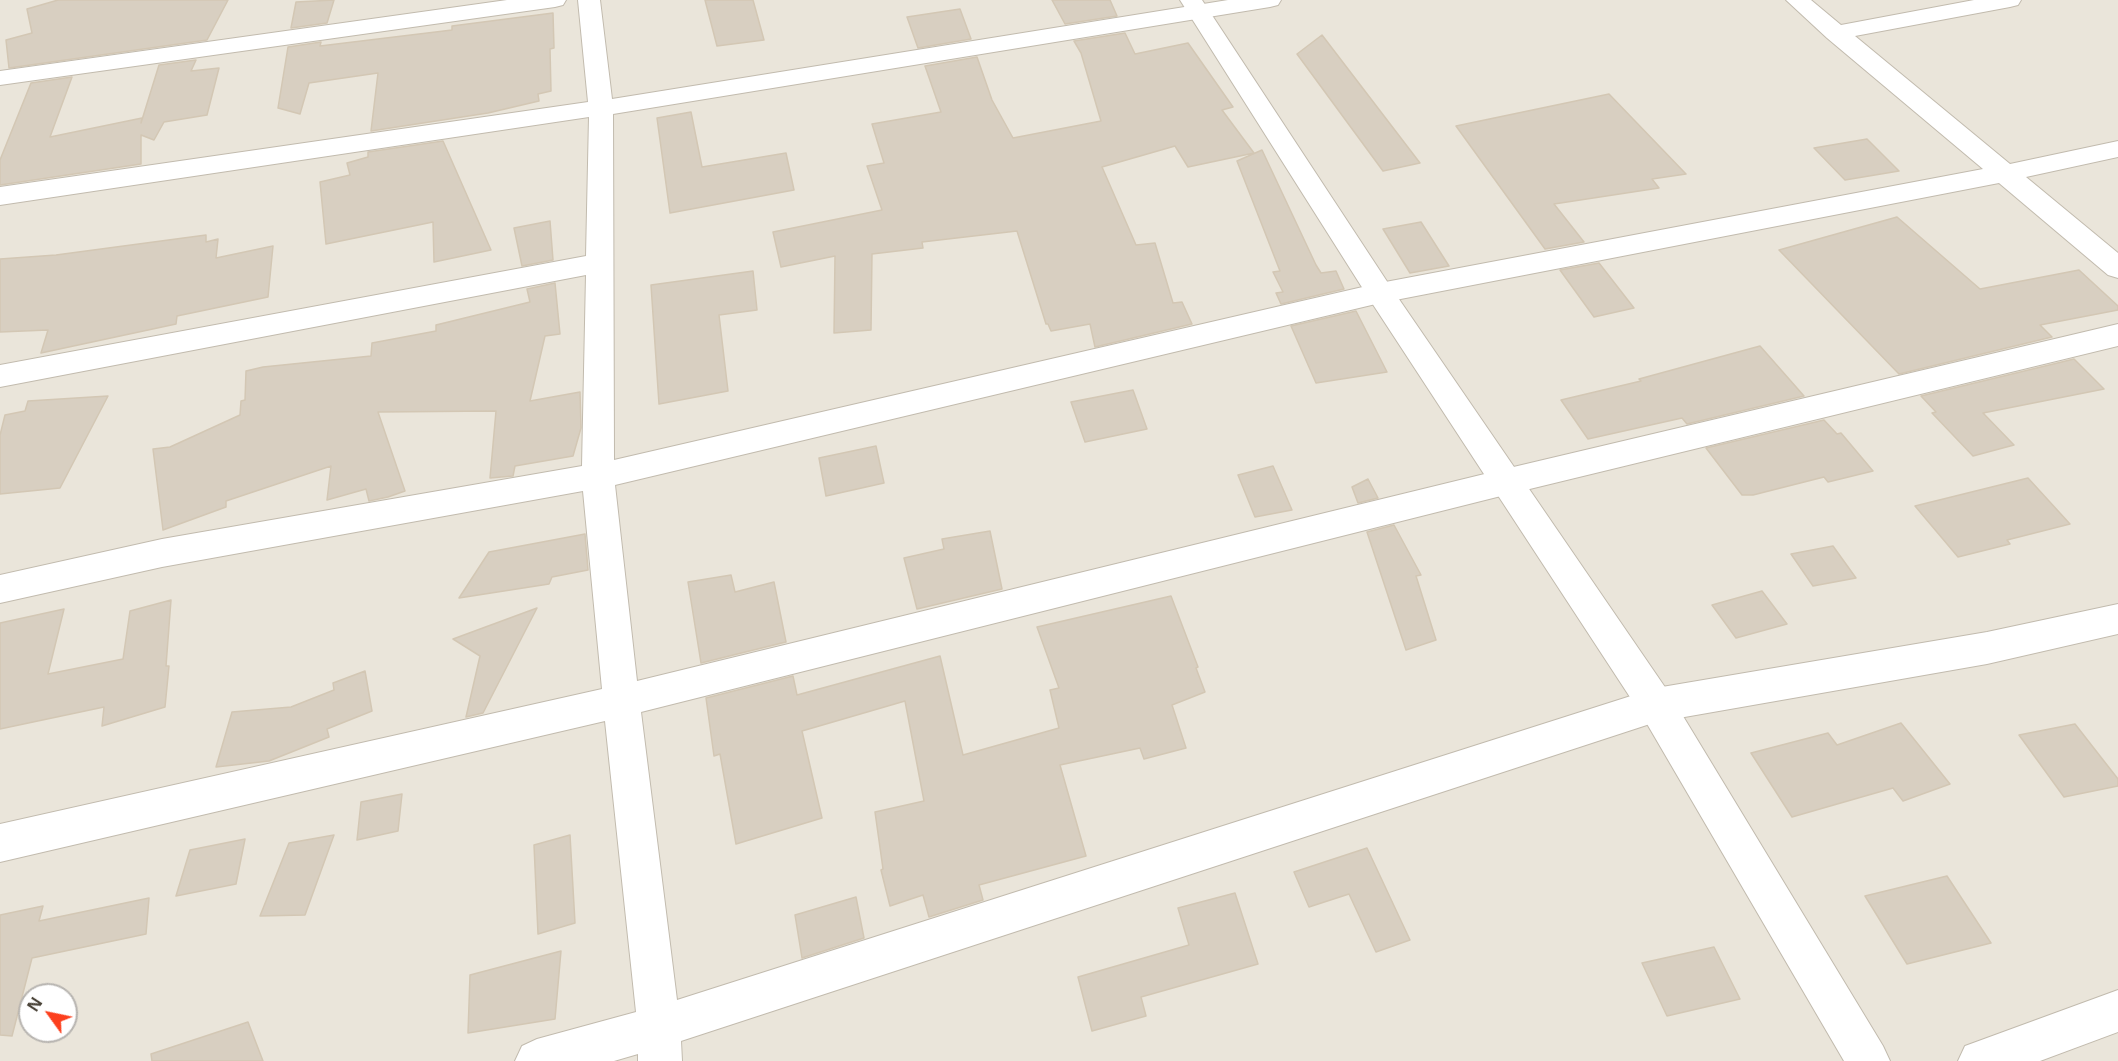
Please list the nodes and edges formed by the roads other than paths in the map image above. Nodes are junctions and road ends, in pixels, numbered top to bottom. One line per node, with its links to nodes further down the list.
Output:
1 (555, 0): 8 (street)
2 (589, 0): 9 (street)
3 (1270, 0): 6 (street)
4 (1797, 0): 7 (street)
5 (2010, 0): 7 (street)
6 (1195, 6): 9 (street); 15 (street)
7 (1834, 33): 11 (street)
8 (0, 78)
9 (601, 108): 12 (street); 13 (street)
10 (2118, 149): 11 (street)
11 (2002, 174): 14 (street); 15 (street)
12 (0, 196)
13 (599, 263): 17 (street); 18 (street)
14 (2118, 268)
15 (1380, 293): 18 (street); 19 (street)
16 (2118, 335): 19 (street)
17 (0, 376)
18 (598, 476): 20 (street); 22 (street)
19 (1505, 482): 22 (street); 23 (street)
20 (0, 589)
21 (2118, 619): 23 (street)
22 (621, 701): 24 (street); 26 (street)
23 (1656, 705): 26 (street); 28 (street)
24 (0, 843)
25 (2118, 1011): 29 (street)
26 (659, 1044): 27 (street)
27 (537, 1061)
28 (1868, 1061)
29 (1980, 1061)

